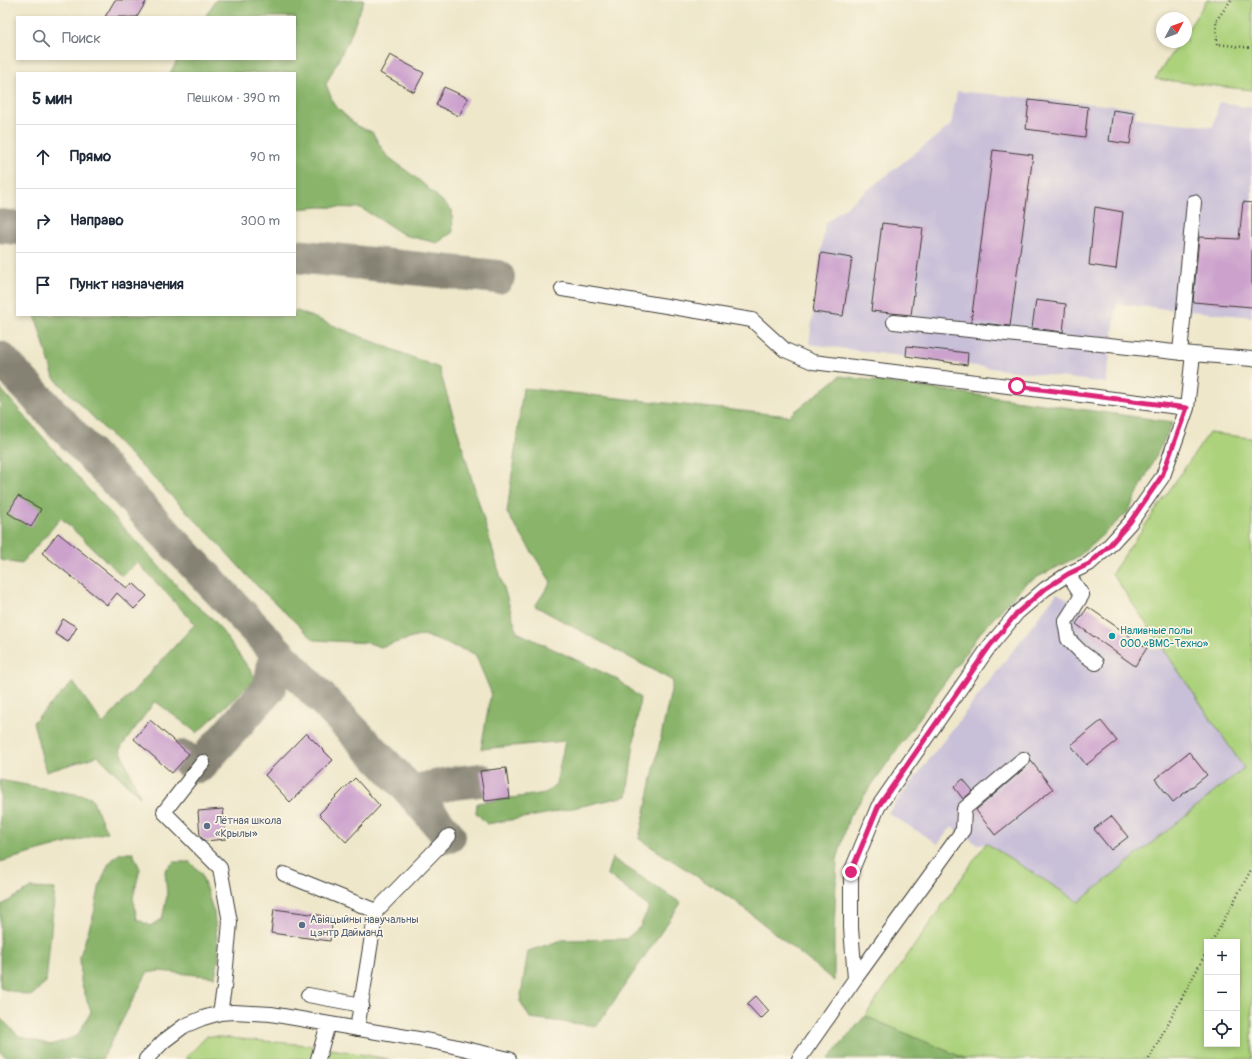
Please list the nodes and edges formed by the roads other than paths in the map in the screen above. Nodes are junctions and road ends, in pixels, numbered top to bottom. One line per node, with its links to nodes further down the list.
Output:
1 (1194, 202): 4 (street)
2 (562, 289): 6 (street)
3 (894, 322): 4 (street)
4 (1186, 354): 5 (street); 6 (street)
5 (1252, 359)
6 (1187, 408): 7 (street)
7 (1068, 574): 8 (street); 14 (street)
8 (1096, 663)
9 (1023, 759): 14 (street)
10 (203, 762): 17 (street)
11 (449, 836): 13 (street)
12 (284, 874): 13 (street)
13 (376, 911): 16 (street)
14 (855, 979): 23 (street)
15 (308, 995): 16 (street)
16 (362, 1005): 19 (street)
17 (220, 1013): 18 (street); 20 (street)
18 (328, 1024): 19 (street); 21 (street)
19 (357, 1029): 22 (street)
20 (146, 1059)
21 (318, 1059)
22 (509, 1059)
23 (799, 1059)

